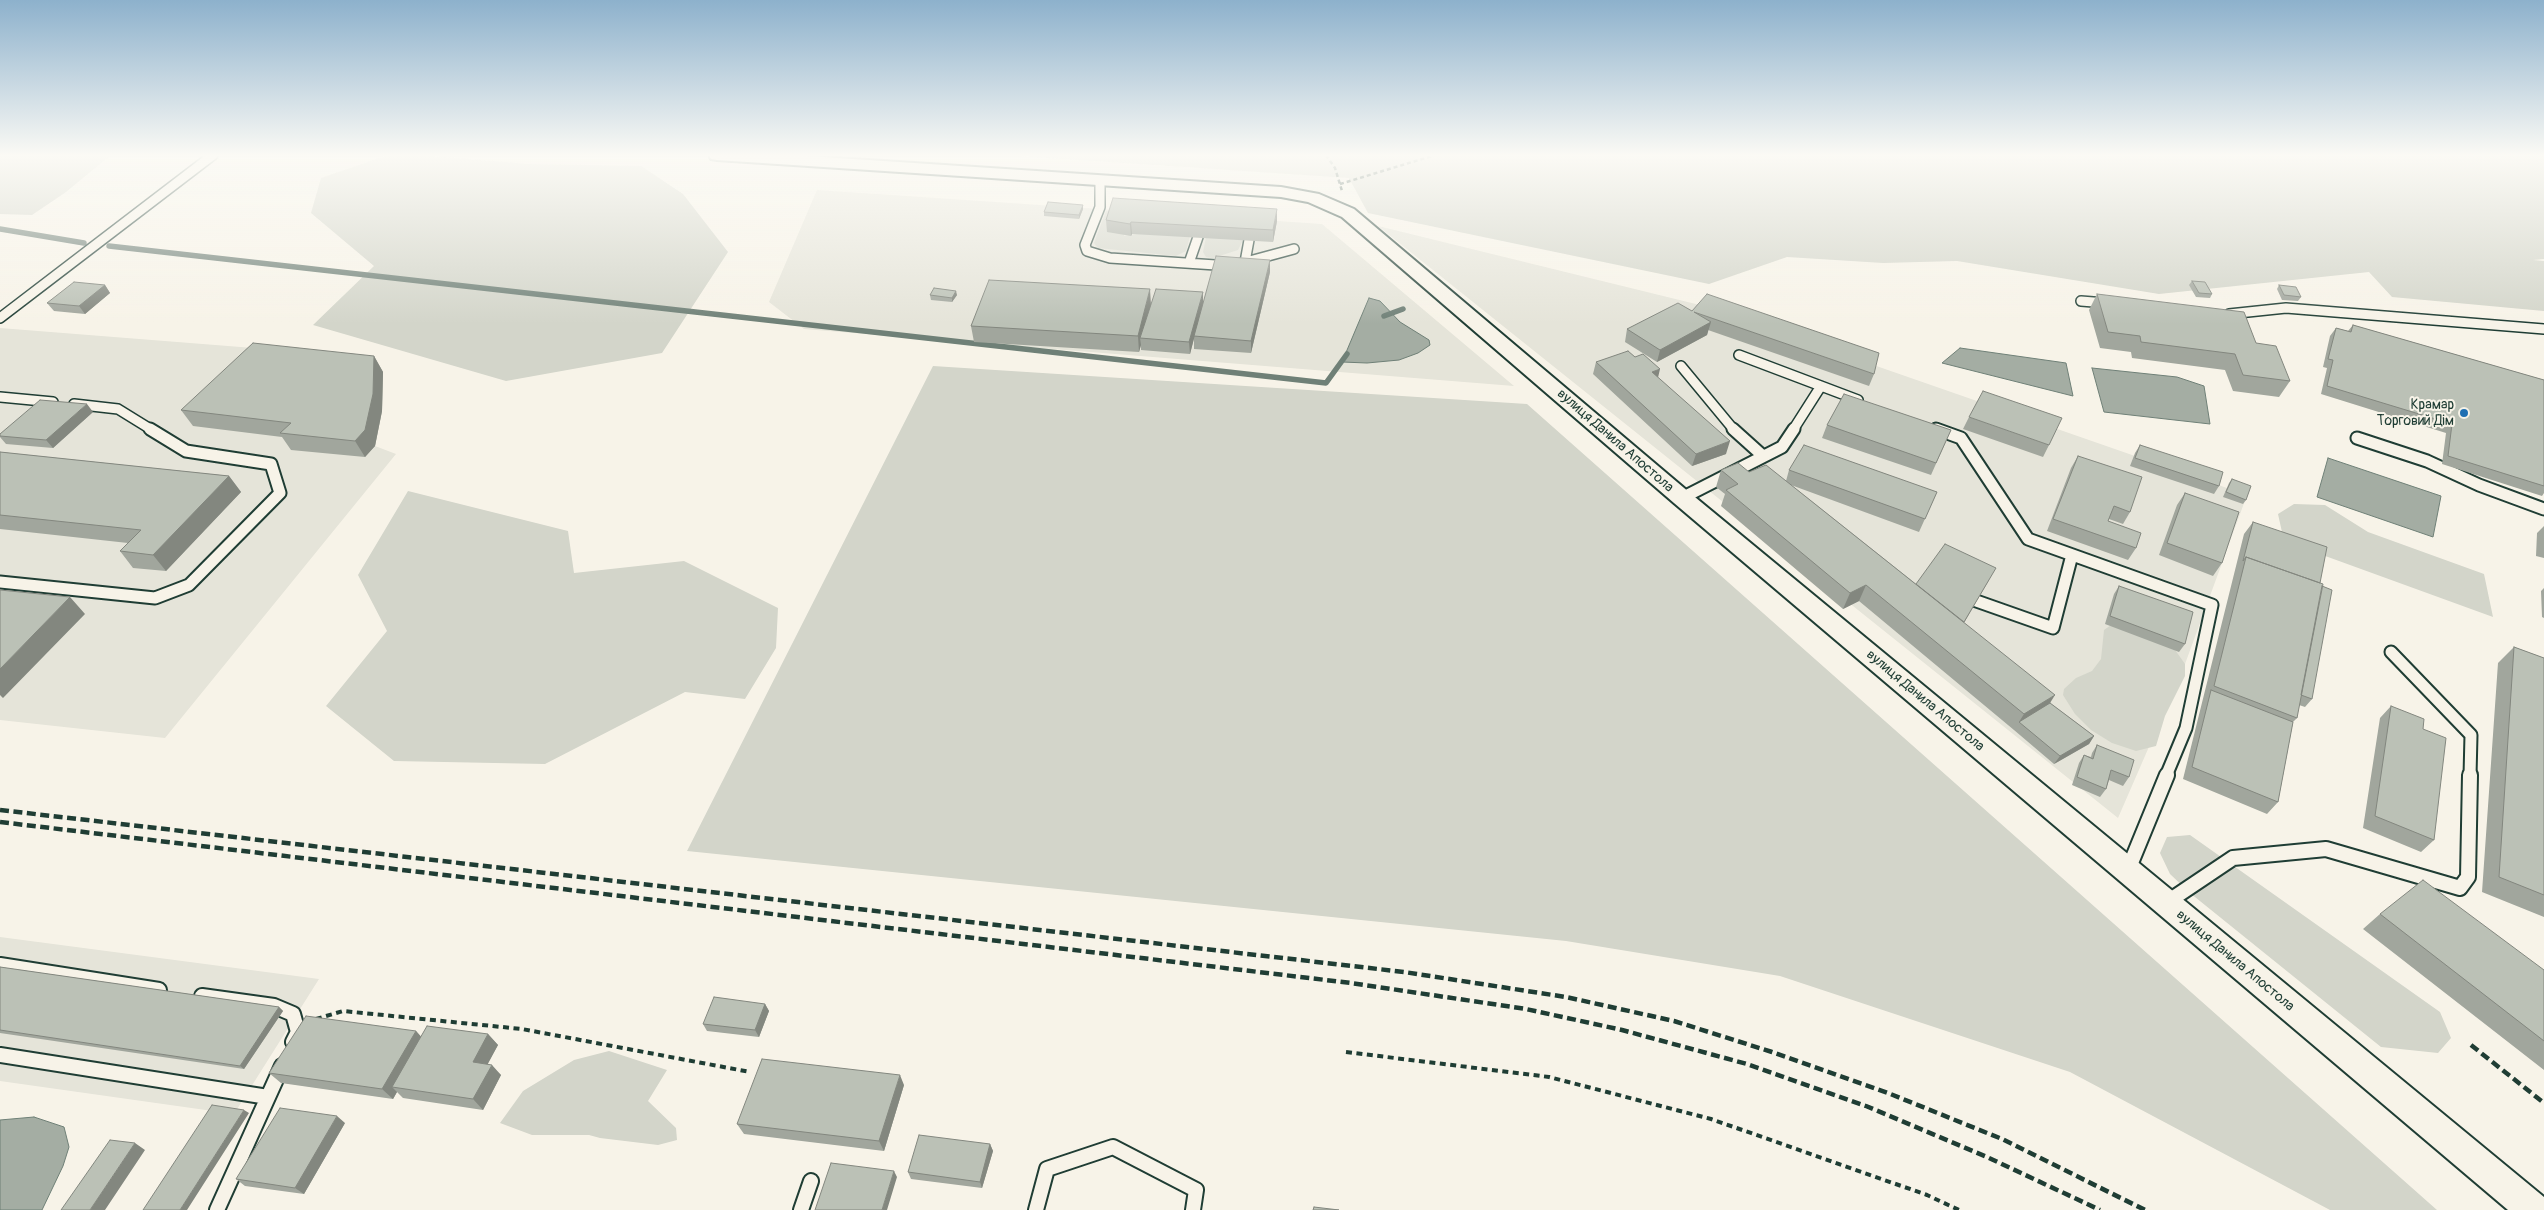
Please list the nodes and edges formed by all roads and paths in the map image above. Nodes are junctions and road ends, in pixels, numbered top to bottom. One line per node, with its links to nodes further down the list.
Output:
1 (139, 211): 13 (lane)
2 (1098, 211): 9 (lane)
3 (1344, 211): 4 (street, вулиця Данила Апостола)
4 (1348, 213): 23 (street, вулиця Данила Апостола)
5 (1198, 237): 9 (lane)
6 (1249, 240): 8 (lane)
7 (1294, 249): 8 (lane)
8 (1244, 262): 9 (lane)
9 (1189, 263)
10 (2081, 301): 11 (lane)
11 (2119, 304)
12 (2216, 313): 14 (lane)
13 (0, 318)
14 (2544, 329)
15 (1739, 355): 17 (lane)
16 (1681, 366): 22 (lane)
17 (1821, 386): 19 (lane); 22 (lane)
18 (0, 396): 26 (lane)
19 (1868, 403)
20 (1924, 424): 25 (lane)
21 (2357, 438): 24 (lane)
22 (1764, 456): 23 (lane)
23 (1682, 498): 29 (street, вулиця Данила Апостола)
24 (2544, 509)
25 (2072, 555): 27 (lane); 29 (lane)
26 (0, 582)
27 (1965, 596)
28 (2391, 652): 30 (lane)
29 (2128, 870): 30 (street, вулиця Данила Апостола)
30 (2166, 903): 43 (street, вулиця Данила Апостола)
31 (0, 965): 32 (lane)
32 (296, 1025): 35 (path); 36 (lane)
33 (1346, 1052): 42 (path)
34 (0, 1055): 36 (lane)
35 (750, 1072)
36 (268, 1097): 38 (lane)
37 (811, 1181): 39 (lane)
38 (217, 1210)
39 (801, 1210)
40 (1036, 1210): 41 (lane)
41 (1193, 1210)
42 (1958, 1210)
43 (2534, 1210)

